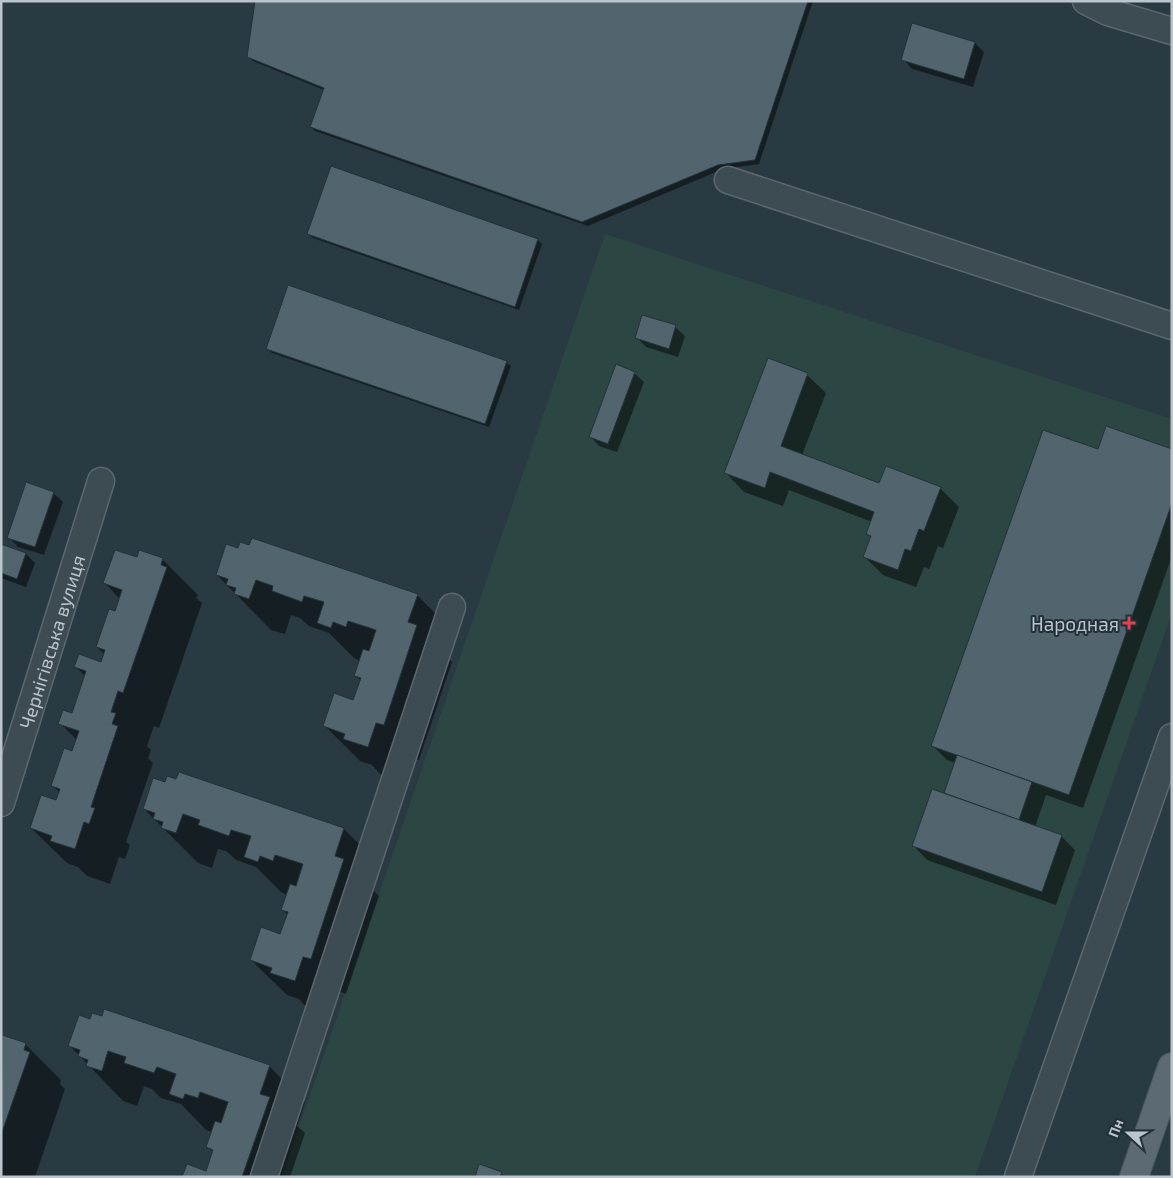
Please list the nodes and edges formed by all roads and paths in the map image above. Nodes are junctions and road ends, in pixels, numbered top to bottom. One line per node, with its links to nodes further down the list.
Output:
1 (1086, 1): 2 (street)
2 (1172, 31)
3 (728, 180): 4 (street)
4 (1172, 326)
5 (101, 481): 8 (street, Чернігівська вулиця)
6 (452, 606): 11 (street)
7 (1172, 737): 12 (street)
8 (1, 802)
9 (1172, 1067): 10 (main road)
10 (1164, 1115): 13 (main road)
11 (264, 1177)
12 (1018, 1177)
13 (1134, 1177)

